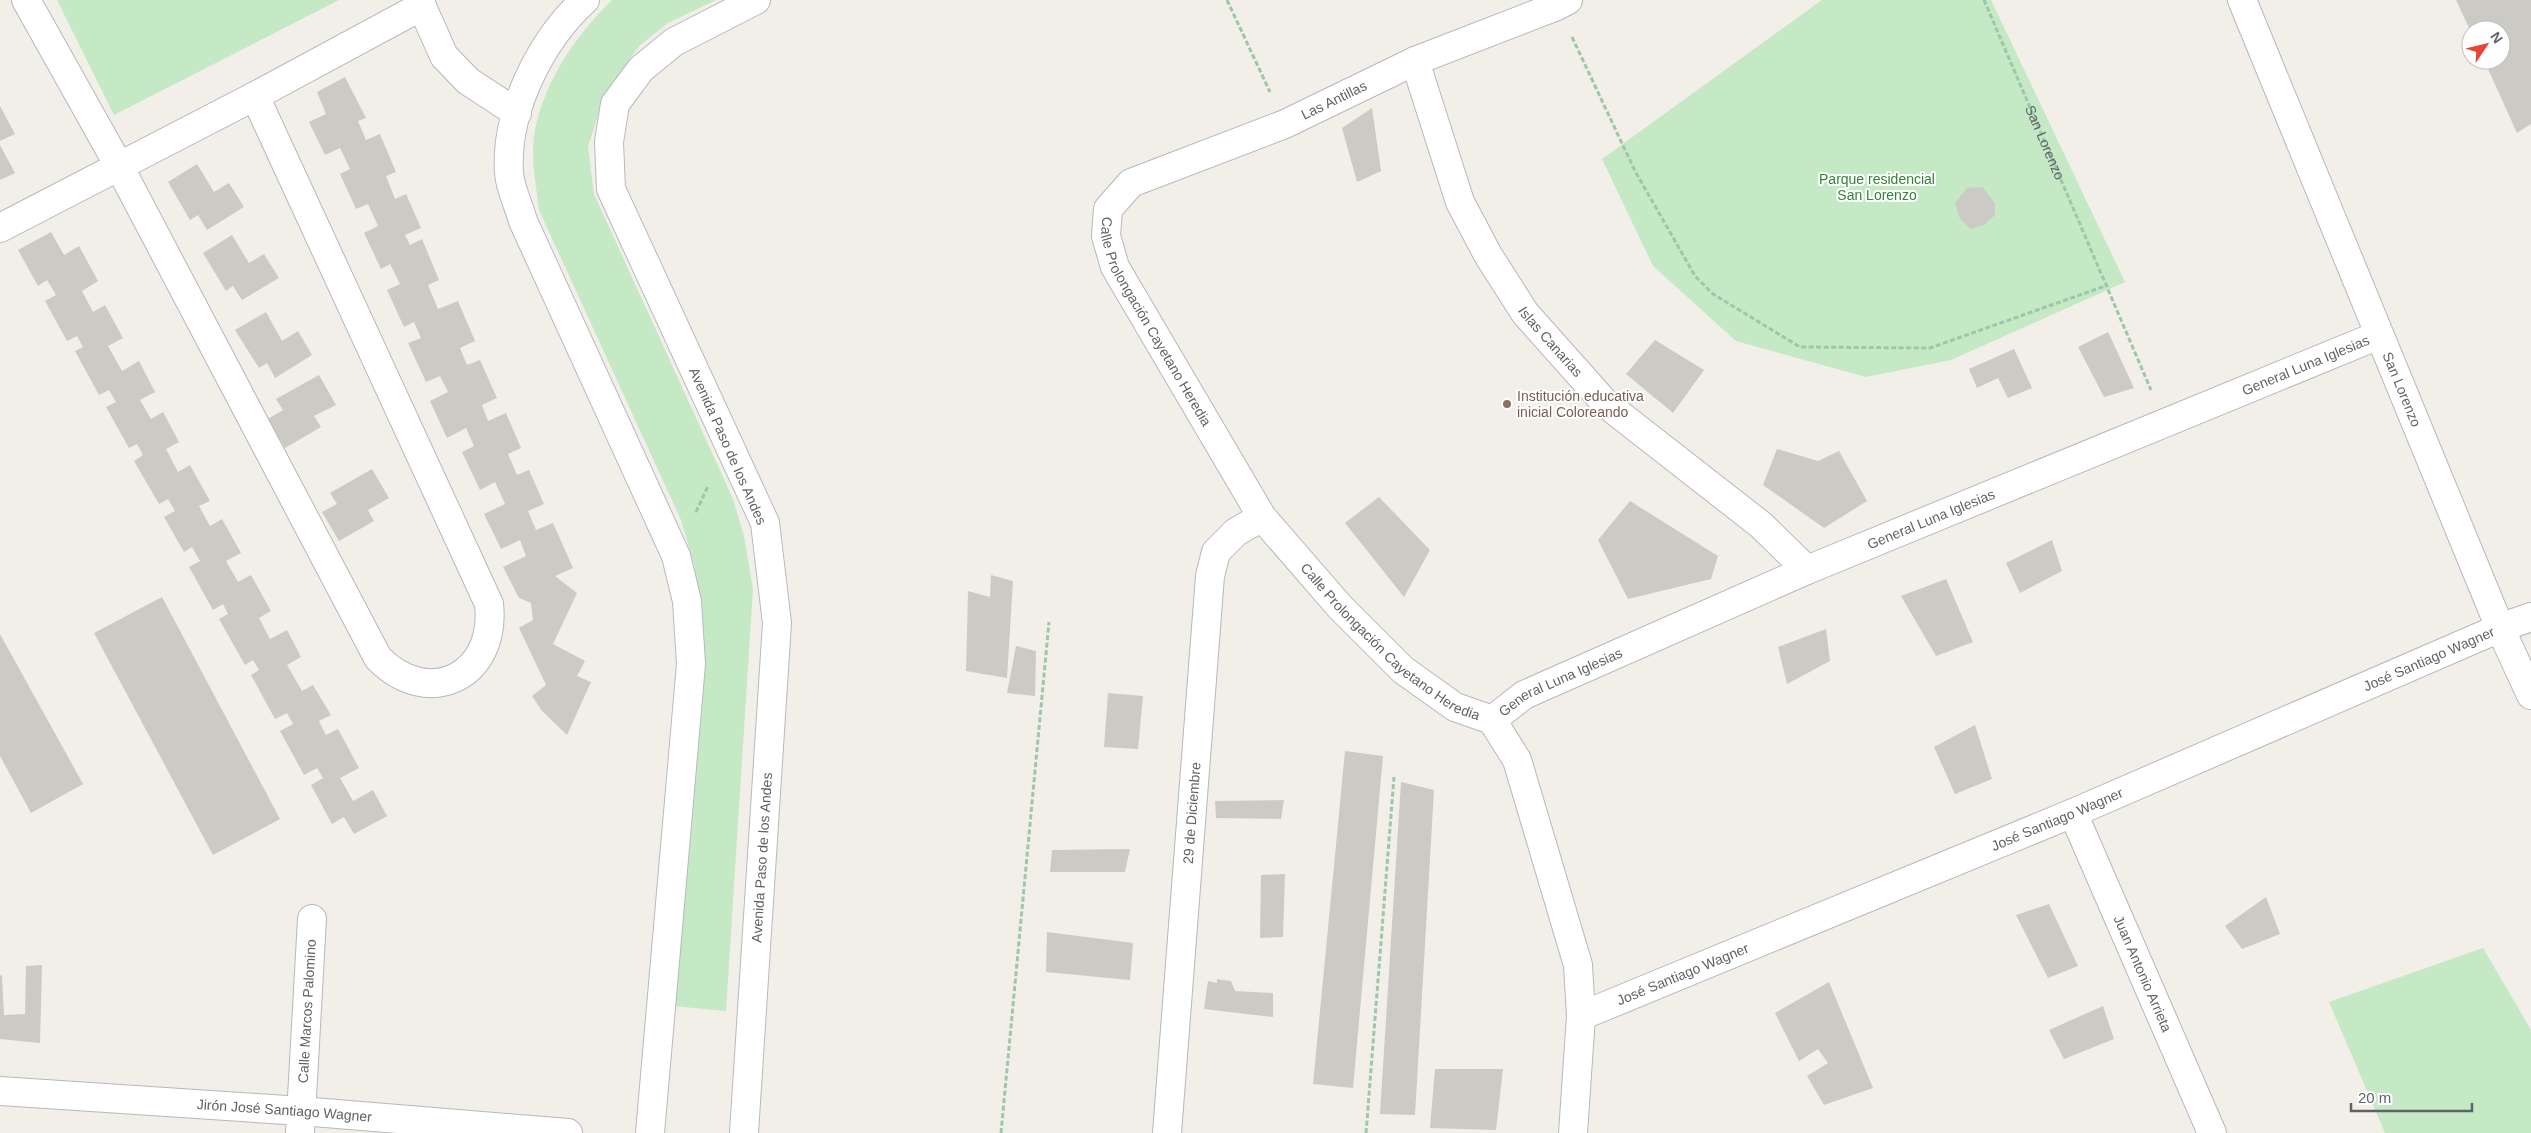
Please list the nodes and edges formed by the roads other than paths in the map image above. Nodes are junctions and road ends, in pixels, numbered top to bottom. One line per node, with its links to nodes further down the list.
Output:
1 (26, 0): 10 (street)
2 (584, 0): 9 (street)
3 (756, 0): 27 (street, Avenida Paso de los Andes)
4 (2242, 0): 13 (street, San Lorenzo)
5 (421, 3): 8 (street); 9 (street)
6 (1562, 3): 7 (street, Las Antillas)
7 (1415, 61): 11 (street, Las Antillas); 15 (street, Islas Canarias)
8 (256, 96): 10 (street); 10 (street)
9 (517, 113): 26 (street)
10 (119, 166): 12 (street)
11 (1108, 209): 14 (street, Calle Prolongación Cayetano Heredia)
12 (0, 228)
13 (2379, 335): 15 (street, General Luna Iglesias); 17 (street, San Lorenzo)
14 (1262, 517): 19 (street, Calle Prolongación Cayetano Heredia); 28 (street, 29 de Diciembre)
15 (1807, 570): 19 (street, General Luna Iglesias)
16 (2531, 617): 17 (street, José Santiago Wagner)
17 (2500, 628): 18 (street, San Lorenzo); 20 (street, José Santiago Wagner)
18 (2531, 695)
19 (1492, 720): 22 (street, Calle Prolongación Cayetano Heredia)
20 (2074, 813): 22 (street, José Santiago Wagner); 30 (street, Juan Antonio Arrieta)
21 (312, 919): 24 (street, Calle Marcos Palomino)
22 (1581, 1016): 29 (street, Calle Prolongación Cayetano Heredia)
23 (0, 1091): 24 (street, Jirón José Santiago Wagner)
24 (300, 1122): 25 (street, Jirón José Santiago Wagner)
25 (568, 1133)
26 (650, 1133)
27 (744, 1133)
28 (1167, 1133)
29 (1573, 1133)
30 (2212, 1133)

